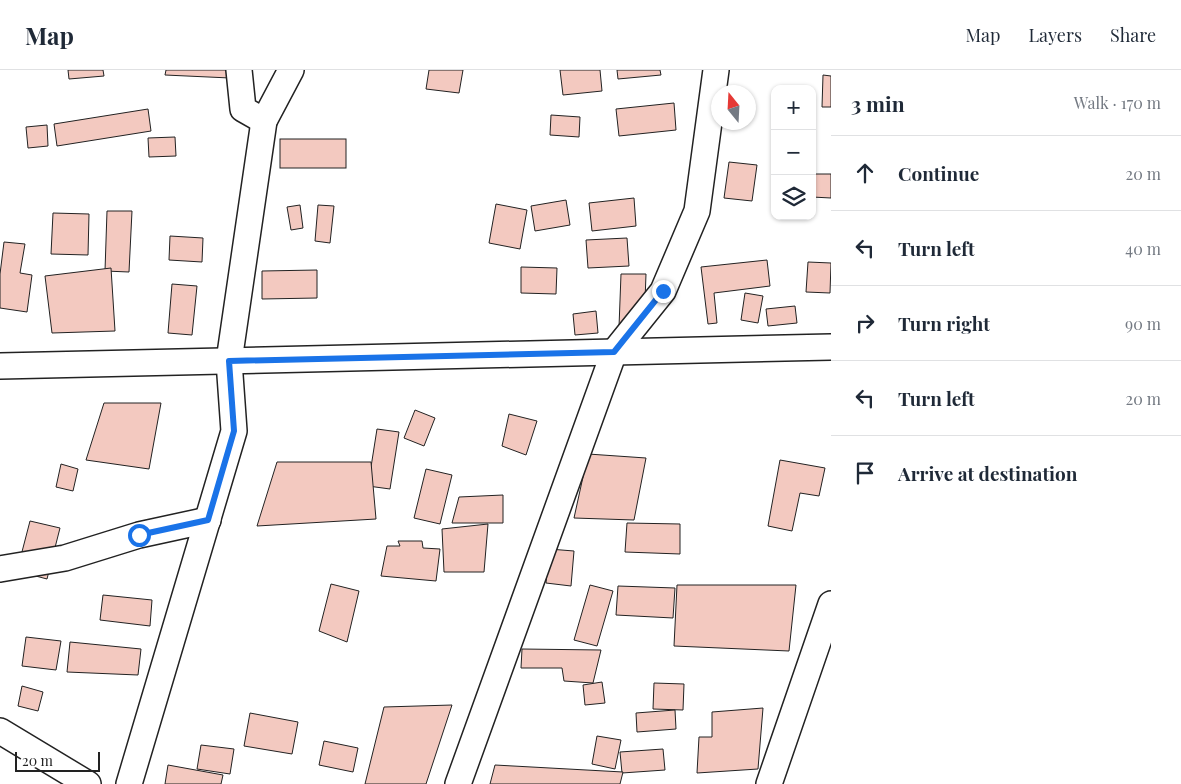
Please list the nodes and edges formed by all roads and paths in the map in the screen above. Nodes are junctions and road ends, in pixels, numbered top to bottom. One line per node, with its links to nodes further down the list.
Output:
1 (239, 70): 4 (street)
2 (291, 70): 4 (street)
3 (716, 70): 6 (street)
4 (264, 121): 7 (street)
5 (831, 347): 6 (street)
6 (614, 352): 7 (street); 15 (street)
7 (229, 361): 8 (street); 9 (street)
8 (0, 366)
9 (208, 520): 10 (street); 14 (street)
10 (0, 569)
11 (831, 604): 16 (street)
12 (0, 731): 13 (street)
13 (88, 784)
14 (129, 784)
15 (458, 784)
16 (769, 784)

